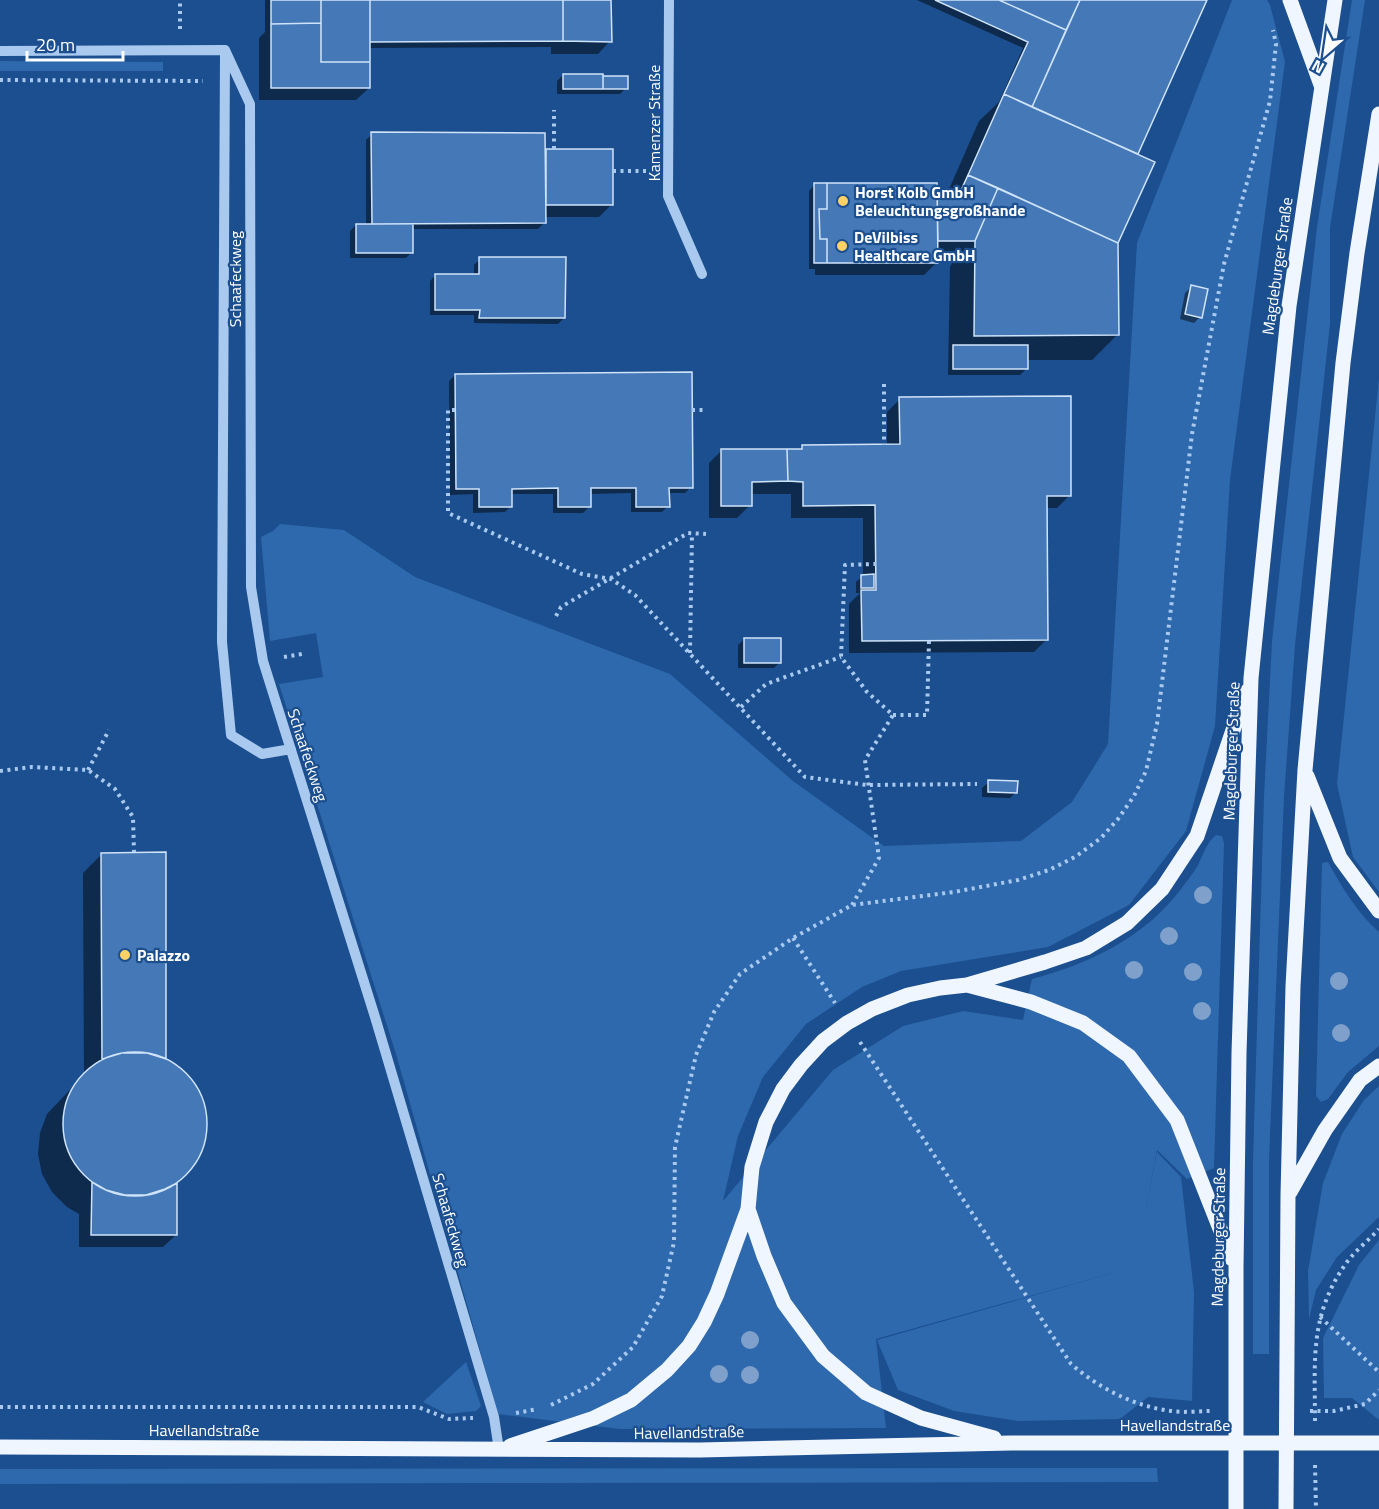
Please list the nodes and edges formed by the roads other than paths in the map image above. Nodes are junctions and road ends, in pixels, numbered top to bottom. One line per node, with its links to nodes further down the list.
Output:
1 (669, 0): 8 (street, Kamenzer Straße)
2 (1290, 0): 6 (main road)
3 (1335, 0): 6 (main road, Magdeburger Straße)
4 (225, 50): 5 (street); 10 (street, Schaafeckweg); 10 (street)
5 (0, 51)
6 (1321, 86): 9 (main road, Magdeburger Straße)
7 (1379, 114): 11 (main road)
8 (702, 274)
9 (1251, 678): 13 (main road); 17 (main road, Magdeburger Straße)
10 (291, 749): 21 (street, Schaafeckweg)
11 (1305, 770): 12 (main road); 15 (main road)
12 (1379, 911)
13 (967, 985): 16 (main road); 17 (main road)
14 (1379, 1066): 15 (main road)
15 (1288, 1195): 23 (main road)
16 (748, 1209): 18 (main road); 21 (main road)
17 (1236, 1268): 22 (main road, Magdeburger Straße)
18 (1011, 1443): 19 (main road, Havellandstraße); 21 (main road, Havellandstraße)
19 (1379, 1443)
20 (0, 1447): 21 (main road, Havellandstraße)
21 (499, 1450)
22 (1236, 1509)
23 (1286, 1509)

